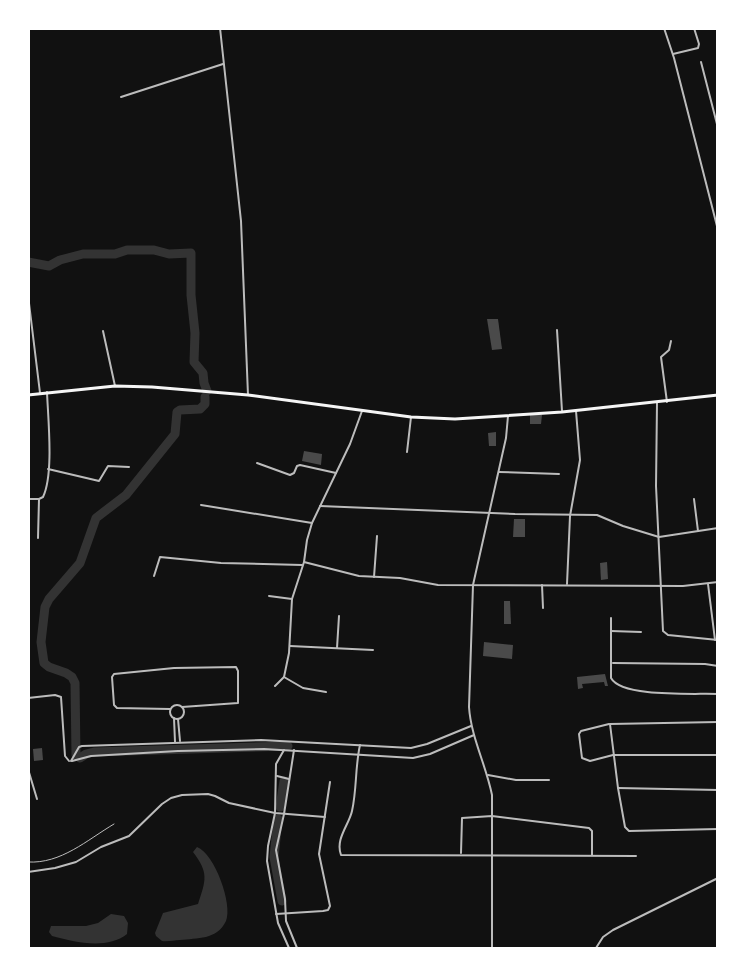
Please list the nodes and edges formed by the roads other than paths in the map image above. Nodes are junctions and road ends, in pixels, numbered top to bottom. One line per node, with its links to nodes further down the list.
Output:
1 (220, 28): 6 (street)
2 (664, 28): 4 (street)
3 (694, 28): 4 (street)
4 (673, 54): 9 (street)
5 (700, 62): 8 (street)
6 (223, 64): 7 (street); 18 (street)
7 (121, 97)
8 (717, 128)
9 (717, 230)
10 (28, 295): 16 (street)
11 (557, 330): 24 (street)
12 (103, 331): 14 (street)
13 (670, 341): 20 (street)
14 (115, 386): 15 (main road); 18 (main road)
15 (48, 392): 16 (main road); 30 (street)
16 (40, 393): 17 (main road)
17 (28, 395)
18 (248, 395): 22 (main road)
19 (717, 395): 20 (main road)
20 (667, 402): 21 (main road)
21 (657, 403): 23 (main road); 45 (street)
22 (362, 411): 26 (main road); 32 (street)
23 (576, 411): 24 (main road); 40 (street)
24 (562, 412): 25 (main road)
25 (508, 416): 26 (main road); 31 (street)
26 (411, 417): 27 (street)
27 (407, 452)
28 (257, 463): 32 (street)
29 (129, 467): 30 (street)
30 (48, 469): 35 (street)
31 (499, 472): 33 (street); 39 (street)
32 (336, 473): 38 (street)
33 (559, 474)
34 (28, 499): 35 (street)
35 (39, 499): 46 (street)
36 (694, 499): 43 (street)
37 (201, 505): 41 (street)
38 (320, 506): 39 (street); 41 (street)
39 (488, 513): 40 (street); 53 (street)
40 (570, 516): 45 (street); 51 (street)
41 (312, 523): 47 (street)
42 (717, 528): 43 (street)
43 (698, 531): 45 (street)
44 (376, 536): 49 (street)
45 (659, 537): 55 (street)
46 (38, 538)
47 (304, 563): 48 (street); 49 (street); 57 (street)
48 (154, 576)
49 (375, 577): 53 (street)
50 (717, 582): 52 (street)
51 (567, 584): 54 (street); 55 (street)
52 (708, 584): 55 (street); 63 (street)
53 (472, 585): 54 (street); 79 (street)
54 (542, 585): 58 (street)
55 (662, 585): 63 (street)
56 (269, 596): 57 (street)
57 (292, 599): 64 (street)
58 (543, 608)
59 (339, 616): 65 (street)
60 (611, 618): 61 (street)
61 (611, 631): 62 (street); 67 (street)
62 (640, 632)
63 (716, 640)
64 (290, 646): 65 (street); 69 (street)
65 (337, 648): 66 (street)
66 (373, 650)
67 (612, 663): 68 (street); 72 (street)
68 (717, 666)
69 (284, 677): 70 (street); 71 (street)
70 (276, 686)
71 (326, 692)
72 (717, 694)
73 (28, 698): 89 (street)
74 (182, 707): 75 (street); 75 (street); 76 (street)
75 (170, 709): 76 (street)
76 (176, 718): 81 (street)
77 (717, 722): 78 (street)
78 (610, 724): 87 (street); 87 (street)
79 (471, 726): 80 (street); 82 (street)
80 (474, 735): 86 (street); 91 (street)
81 (178, 742): 82 (street); 83 (street); 89 (street)
82 (360, 745): 86 (street)
83 (178, 750): 84 (street); 89 (street)
84 (284, 750): 85 (street); 92 (street)
85 (294, 750): 86 (street); 93 (street)
86 (358, 754): 106 (street)
87 (613, 755): 88 (street); 96 (street)
88 (717, 755)
89 (72, 760)
90 (28, 769): 98 (street)
91 (488, 775): 94 (street); 101 (street)
92 (277, 776): 93 (street); 99 (street)
93 (289, 779): 100 (street)
94 (549, 780)
95 (330, 782): 102 (street)
96 (618, 788): 97 (street); 104 (street)
97 (717, 790)
98 (37, 799)
99 (274, 813): 100 (street); 111 (street); 113 (street)
100 (284, 814): 102 (street); 114 (street)
101 (492, 816): 106 (street); 107 (street); 108 (street)
102 (325, 817): 114 (street)
103 (114, 824): 110 (lane)
104 (717, 831): 105 (street)
105 (717, 842)
106 (461, 854): 108 (street)
107 (592, 855): 108 (street); 109 (street)
108 (490, 856): 117 (street)
109 (636, 856)
110 (28, 862)
111 (28, 872)
112 (717, 878): 118 (street)
113 (276, 914): 114 (street); 115 (street)
114 (286, 914): 116 (street)
115 (289, 948)
116 (297, 948)
117 (492, 948)
118 (596, 948)

